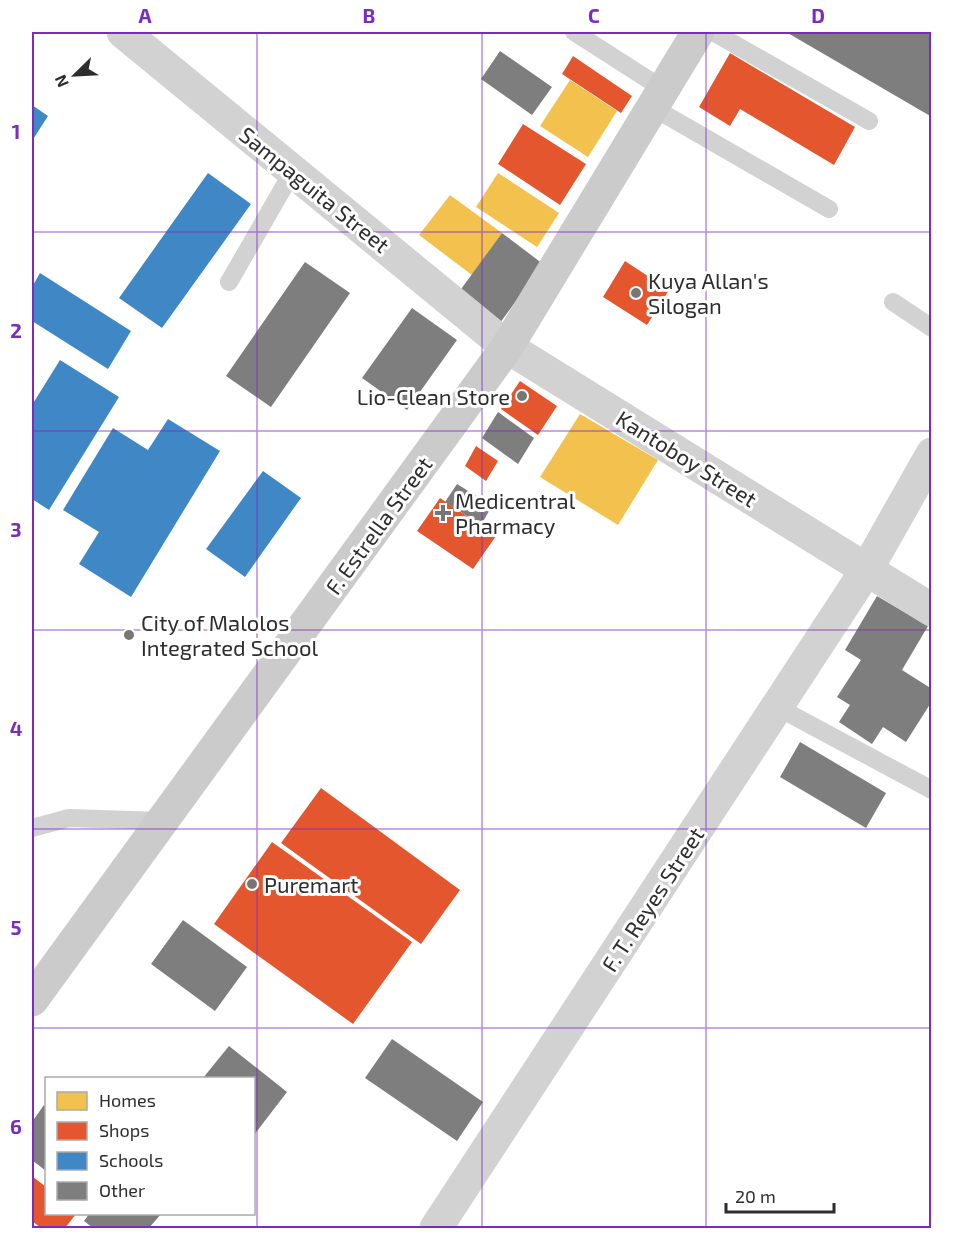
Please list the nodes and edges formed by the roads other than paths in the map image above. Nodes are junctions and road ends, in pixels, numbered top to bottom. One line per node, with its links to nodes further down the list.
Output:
1 (124, 32): 7 (street, Sampaguita Street)
2 (574, 32): 5 (lane)
3 (698, 32): 5 (main road, F. Estrella Street)
4 (712, 32): 6 (lane)
5 (657, 98): 8 (lane); 12 (main road, F. Estrella Street)
6 (869, 121)
7 (293, 171): 9 (lane); 12 (street, Sampaguita Street)
8 (829, 209)
9 (229, 282)
10 (893, 302): 11 (lane)
11 (932, 328)
12 (507, 347): 14 (street, Kantoboy Street); 18 (main road, F. Estrella Street)
13 (932, 454): 14 (street, F. T. Reyes Street)
14 (867, 569): 15 (street, Kantoboy Street); 16 (street, F. T. Reyes Street)
15 (932, 610)
16 (777, 707): 17 (lane); 21 (street, F. T. Reyes Street)
17 (932, 790)
18 (163, 821): 19 (lane); 20 (main road, F. Estrella Street)
19 (32, 828)
20 (32, 1000)
21 (436, 1228)

